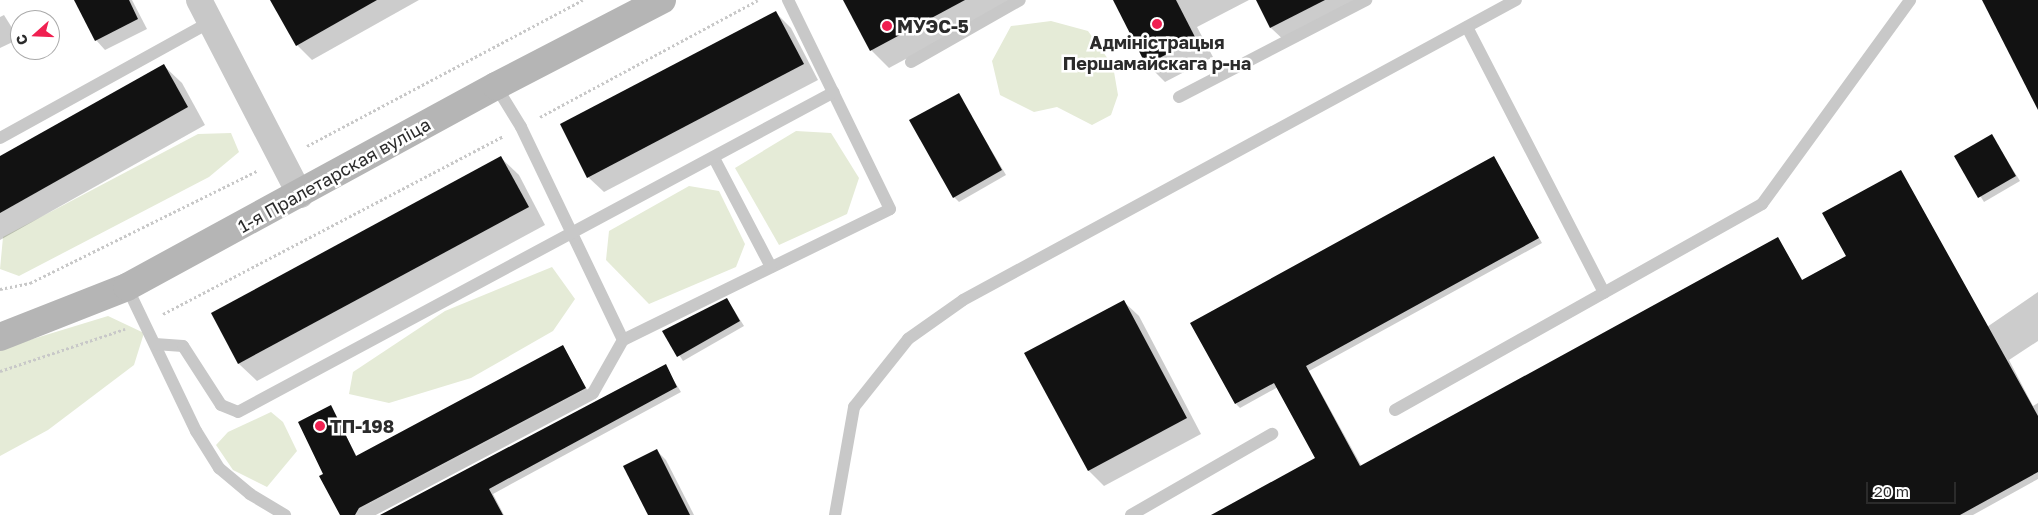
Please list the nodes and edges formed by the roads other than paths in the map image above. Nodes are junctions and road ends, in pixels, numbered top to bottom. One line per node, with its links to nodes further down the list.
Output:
1 (662, 0): 10 (main road, 1-я Пралетарская вуліца)
2 (788, 0): 11 (lane)
3 (1020, 0): 9 (lane)
4 (1366, 0): 12 (lane)
5 (1516, 0): 8 (lane)
6 (1910, 0): 19 (lane)
7 (205, 11): 13 (lane); 15 (street)
8 (1467, 27): 19 (lane); 27 (lane)
9 (911, 62)
10 (496, 86): 15 (main road, 1-я Пралетарская вуліца); 16 (lane)
11 (834, 92): 14 (lane); 17 (lane)
12 (1179, 97)
13 (0, 138)
14 (714, 158): 16 (lane); 17 (lane)
15 (300, 195): 18 (main road, 1-я Пралетарская вуліца)
16 (572, 236): 21 (lane); 22 (lane)
17 (771, 268): 21 (lane)
18 (127, 287): 20 (main road, 1-я Пралетарская вуліца); 22 (lane)
19 (1604, 293): 23 (lane)
20 (0, 337)
21 (623, 340): 26 (lane)
22 (155, 344): 25 (lane)
23 (1395, 410)
24 (1272, 434): 28 (lane)
25 (285, 515)
26 (363, 515)
27 (835, 515)
28 (1131, 515)

